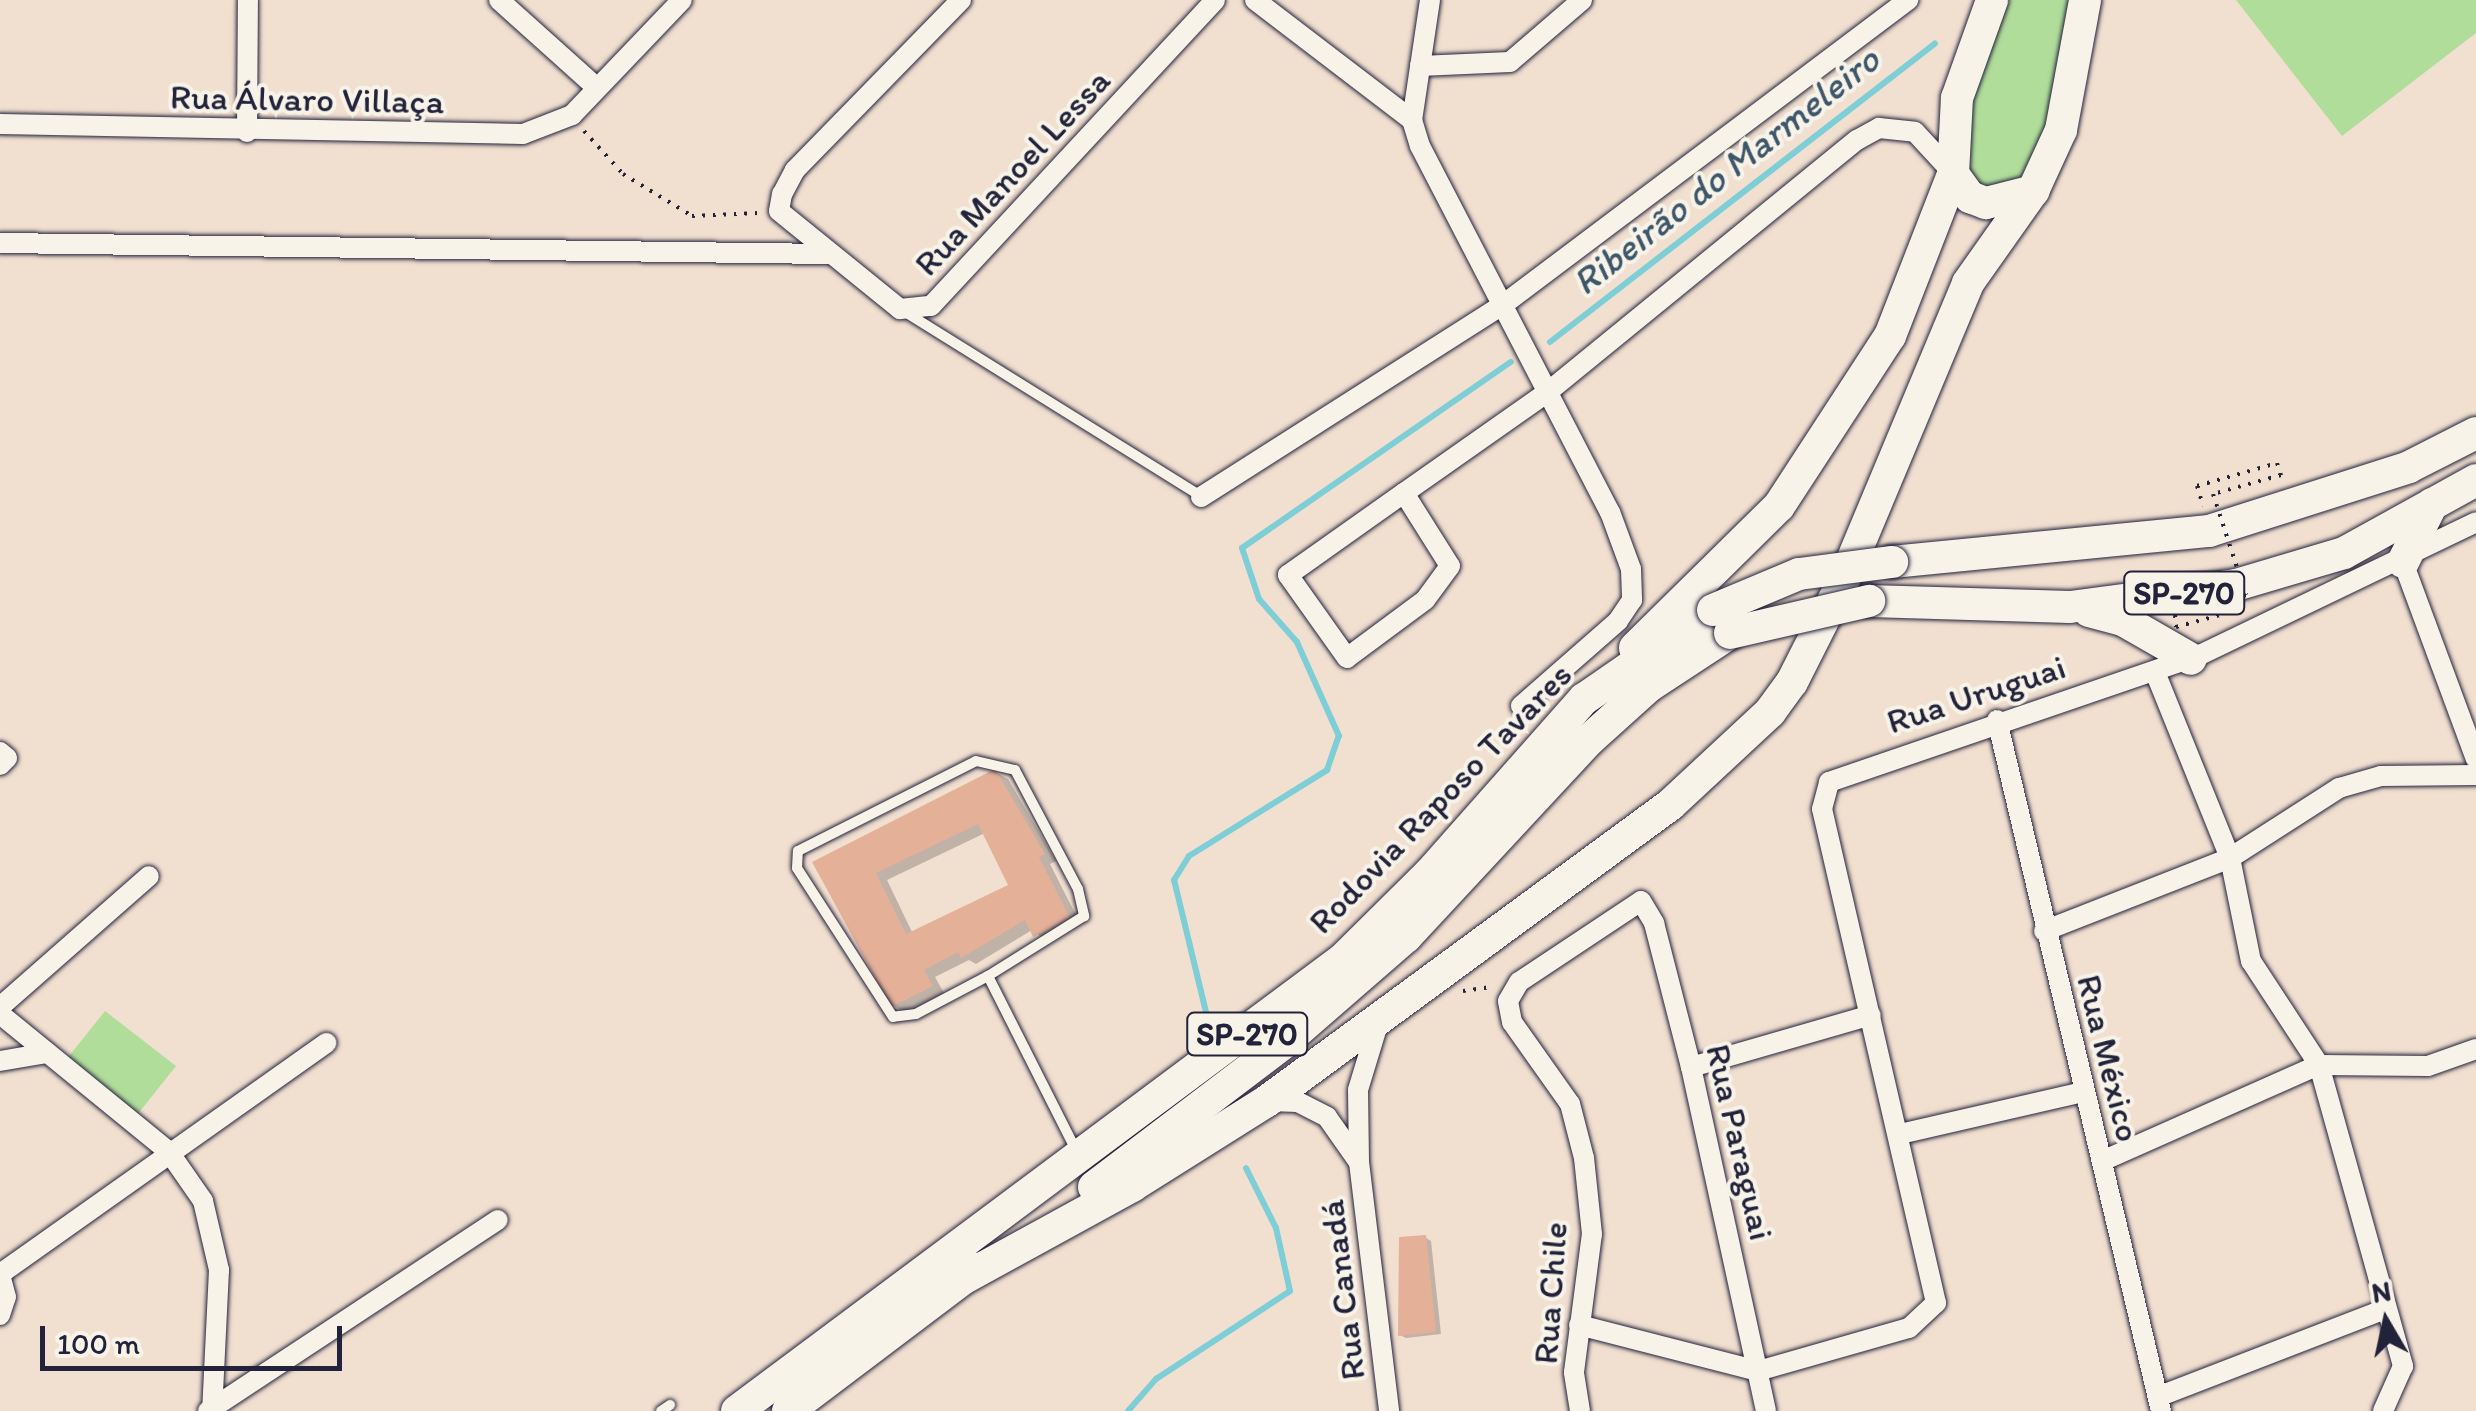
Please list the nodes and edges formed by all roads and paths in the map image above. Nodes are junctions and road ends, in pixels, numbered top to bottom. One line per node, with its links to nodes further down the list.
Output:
1 (248, 0): 17 (street)
2 (498, 0): 13 (street)
3 (682, 0): 13 (street)
4 (961, 0): 20 (street)
5 (1215, 0): 24 (street, Rua Manoel Lessa)
6 (1256, 0): 15 (street)
7 (1430, 0): 12 (street)
8 (1582, 0): 12 (street)
9 (1908, 0): 23 (street)
10 (1992, 0): 18 (highway)
11 (2085, 0): 19 (highway)
12 (1420, 66): 15 (street)
13 (596, 87): 14 (street, Rua Álvaro Villaça)
14 (572, 115): 17 (street, Rua Álvaro Villaça); 20 (path)
15 (1412, 120): 23 (street)
16 (0, 124): 17 (street, Rua Álvaro Villaça)
17 (248, 132)
18 (1953, 174): 19 (highway); 25 (street); 39 (highway)
19 (2034, 191): 52 (highway)
20 (778, 212): 22 (street, Rua Manoel Lessa)
21 (0, 243): 22 (street)
22 (830, 254): 24 (street, Rua Manoel Lessa)
23 (1504, 304): 25 (street); 30 (street)
24 (900, 309): 30 (lane)
25 (1550, 391): 29 (street); 40 (street)
26 (2476, 433): 36 (highway, Rodovia Raposo Tavares / SP-270, bridge)
27 (2476, 480): 31 (highway, Rodovia Raposo Tavares / SP-270)
28 (2197, 486): 35 (path, bridge)
29 (1404, 493): 29 (street)
30 (1202, 497)
31 (2432, 504): 33 (highway); 34 (highway, Rodovia Raposo Tavares / SP-270)
32 (2476, 522): 33 (street, Rua Uruguai)
33 (2403, 562): 37 (street, Rua Uruguai); 42 (street)
34 (2070, 607): 36 (highway, Rodovia Raposo Tavares / SP-270, bridge); 37 (highway)
35 (2242, 609)
36 (1722, 621): 39 (highway, Rodovia Raposo Tavares / SP-270); 68 (highway, Rodovia Raposo Tavares / SP-270)
37 (2191, 659): 38 (street, Rua Uruguai)
38 (2155, 672): 41 (street, Rua Uruguai); 44 (street)
39 (1584, 698): 63 (highway, Rodovia Raposo Tavares / SP-270)
40 (1521, 706)
41 (1997, 720): 46 (street, Rua México); 51 (street, Rua Uruguai)
42 (2476, 759)
43 (2476, 775): 44 (street)
44 (2230, 858): 46 (street); 57 (street)
45 (149, 876): 50 (street)
46 (2044, 931): 59 (street, Rua México)
47 (988, 976): 47 (lane); 63 (lane)
48 (1517, 985): 49 (path); 58 (street, Rua Paraguai); 71 (street, Rua Chile)
49 (1450, 1000)
50 (0, 1011): 55 (street)
51 (1870, 1015): 58 (street); 61 (street, Rua Uruguai)
52 (1381, 1018): 60 (highway); 65 (street, Rua Canadá)
53 (326, 1043): 62 (street)
54 (2476, 1049): 57 (street)
55 (47, 1054): 56 (street); 62 (street)
56 (0, 1062)
57 (2320, 1065): 64 (street); 69 (street)
58 (1691, 1067): 72 (street, Rua Paraguai)
59 (2084, 1092): 61 (street); 64 (street, Rua México)
60 (1267, 1101): 65 (street); 68 (highway)
61 (1900, 1134): 72 (street, Rua Uruguai)
62 (168, 1152): 67 (street); 74 (street)
63 (1080, 1157): 75 (highway, Rodovia Raposo Tavares / SP-270)
64 (2102, 1160): 73 (street, Rua México)
65 (1359, 1162): 77 (street, Rua Canadá)
66 (498, 1220): 74 (street)
67 (0, 1274): 70 (street)
68 (957, 1282): 76 (highway, Rodovia Raposo Tavares / SP-270)
69 (2386, 1309): 73 (street); 80 (street)
70 (0, 1315)
71 (1579, 1324): 72 (street); 78 (street, Rua Chile)
72 (1758, 1371): 79 (street, Rua Paraguai)
73 (2161, 1403)
74 (211, 1410)
75 (737, 1411)
76 (788, 1411)
77 (1389, 1411)
78 (1580, 1411)
79 (1766, 1411)
80 (2383, 1411)

